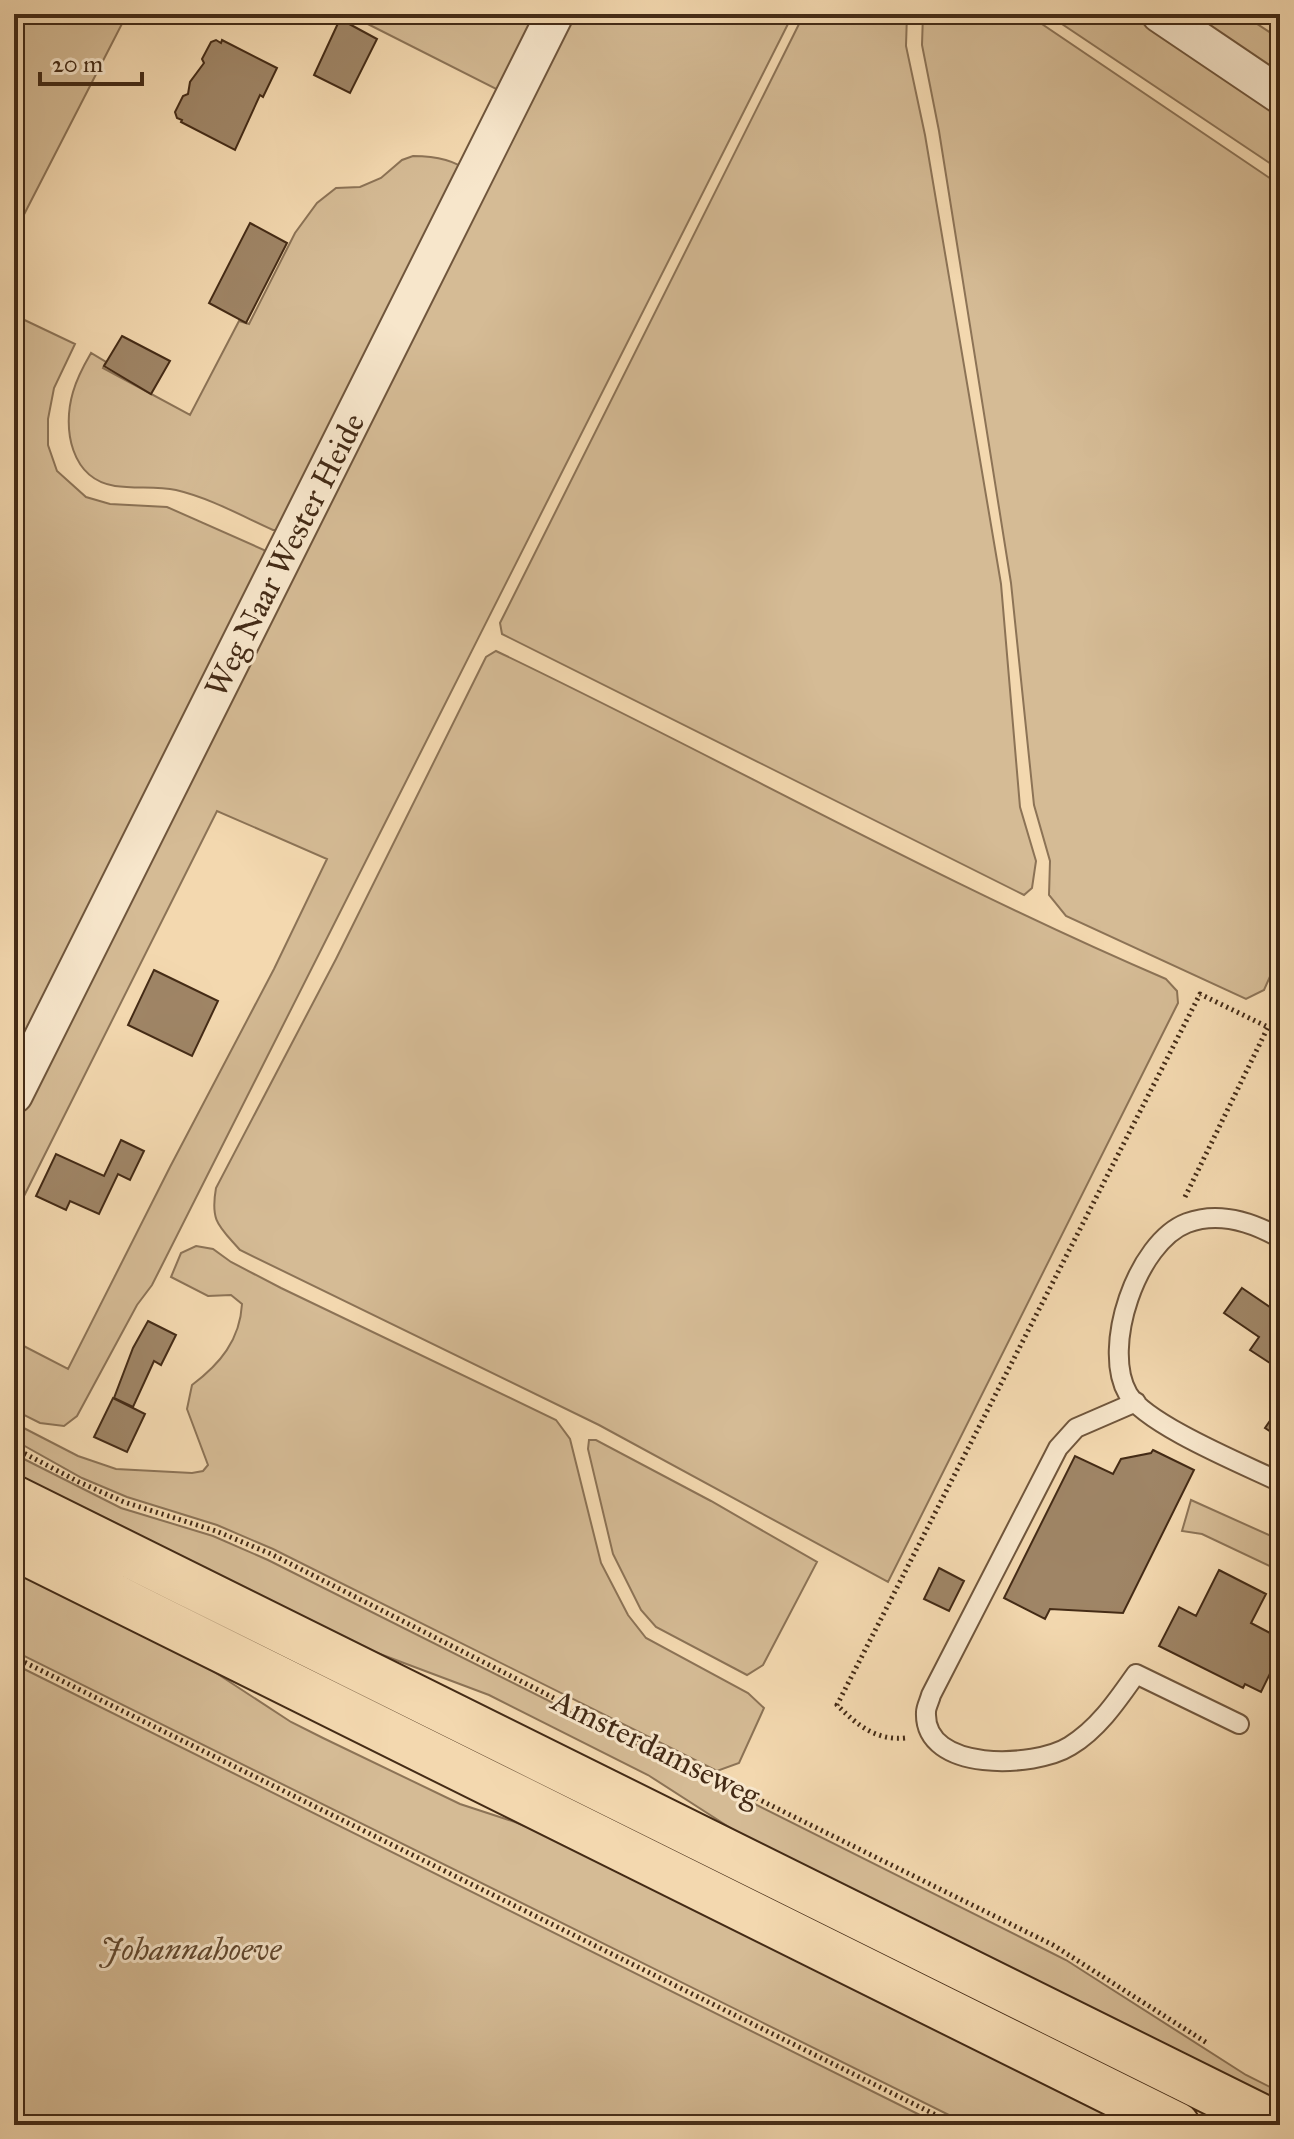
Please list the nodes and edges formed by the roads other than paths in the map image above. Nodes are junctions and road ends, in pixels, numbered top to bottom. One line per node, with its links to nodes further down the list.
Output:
1 (555, 14): 4 (street, Weg Naar Wester Heide)
2 (1160, 14): 3 (street)
3 (1280, 95)
4 (14, 1095)
5 (1280, 1238): 6 (lane)
6 (1136, 1402): 7 (lane); 10 (lane)
7 (1280, 1482)
8 (14, 1498): 12 (main road, Amsterdamseweg)
9 (14, 1547): 11 (main road)
10 (1239, 1724)
11 (1177, 2125)
12 (1278, 2125)

